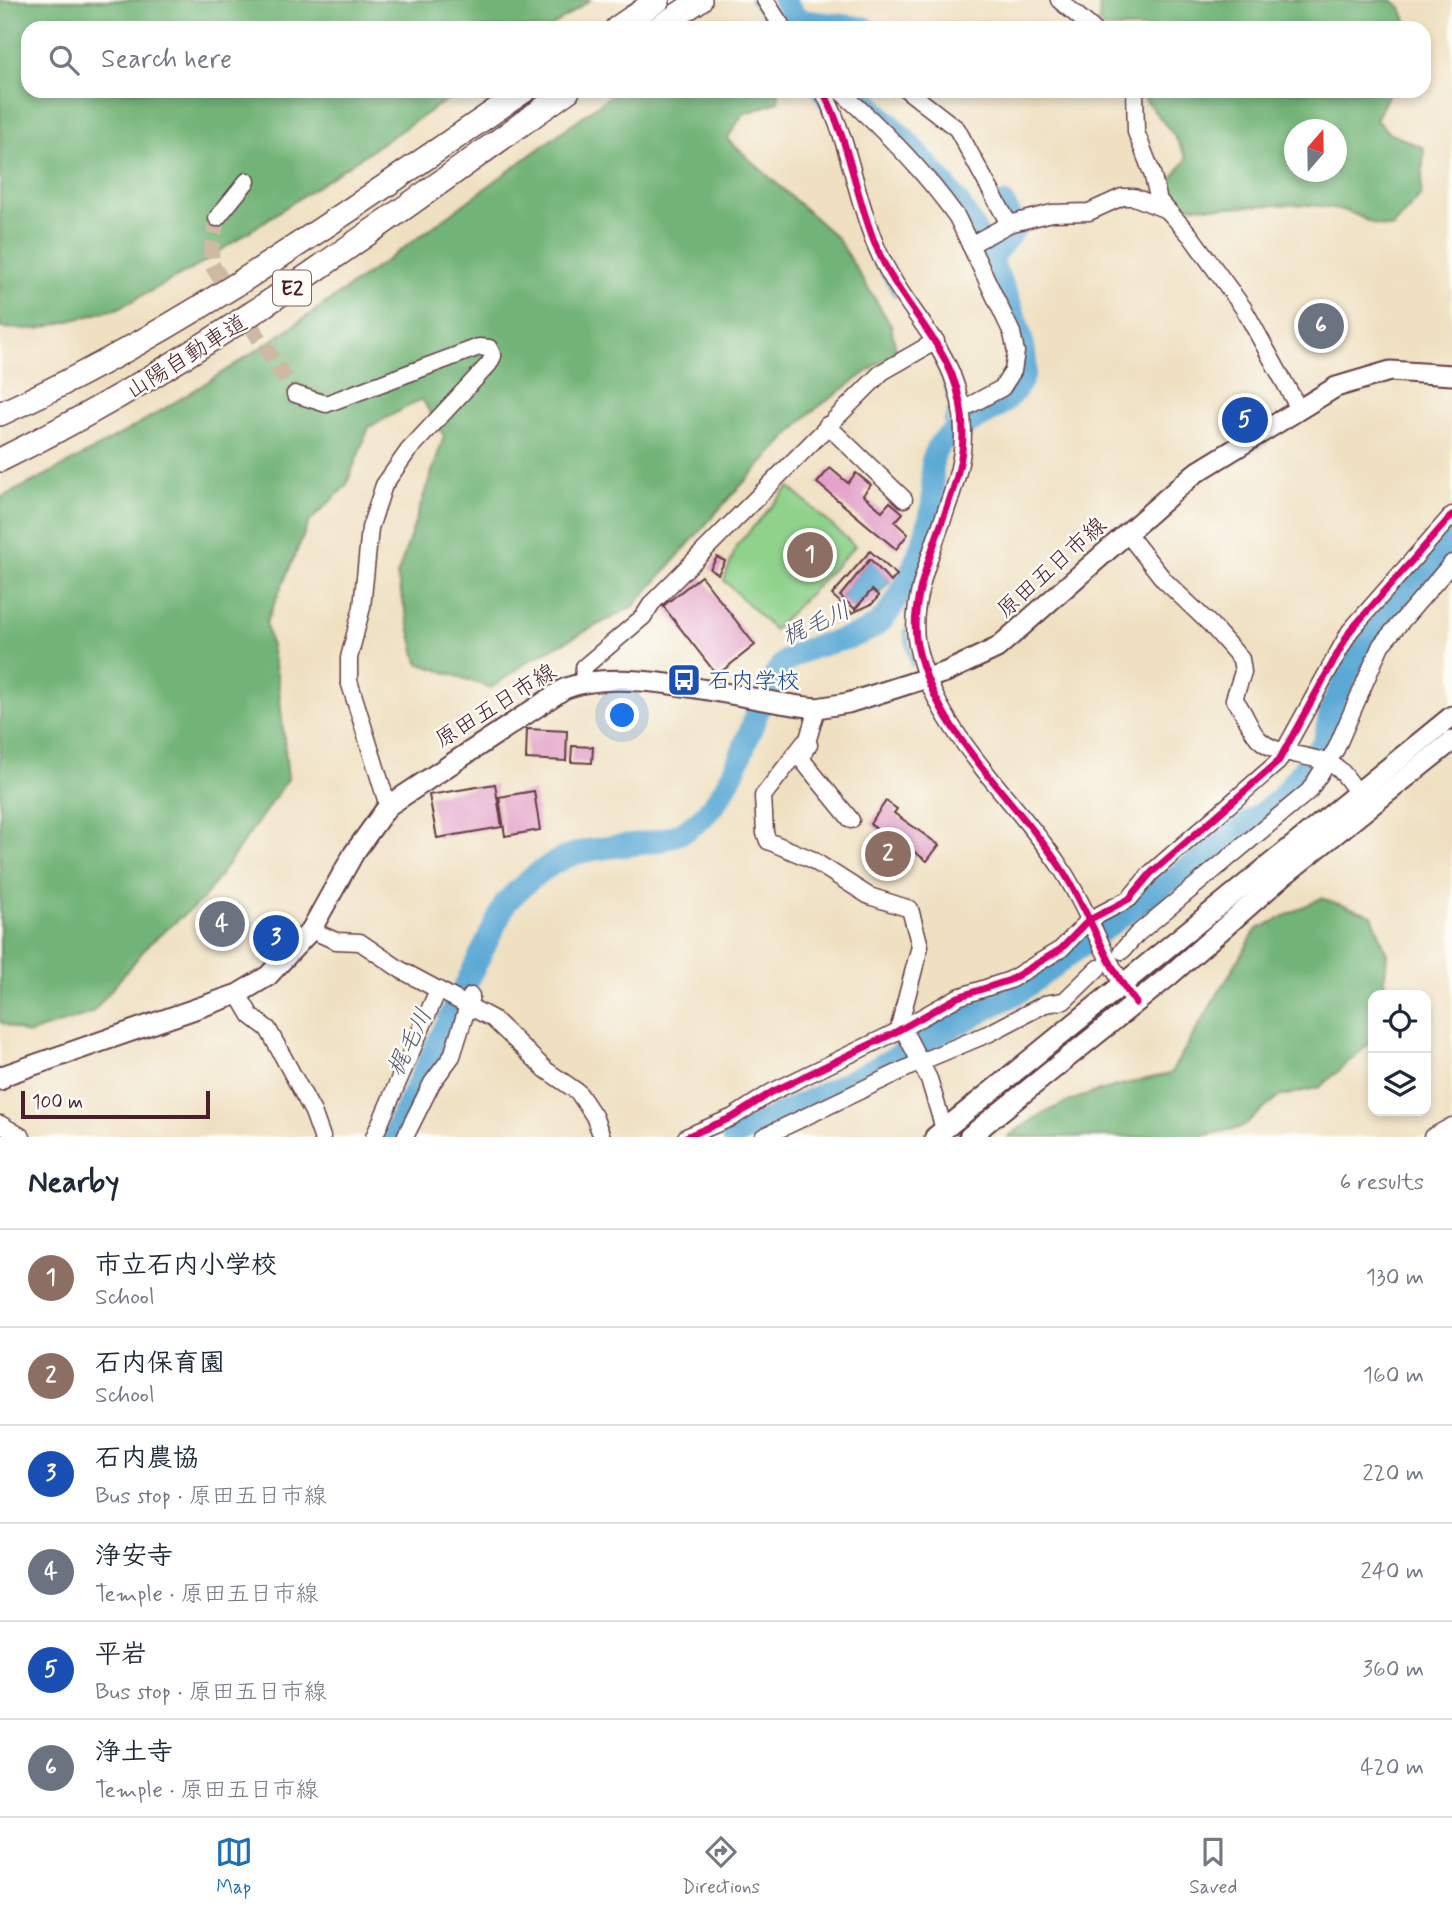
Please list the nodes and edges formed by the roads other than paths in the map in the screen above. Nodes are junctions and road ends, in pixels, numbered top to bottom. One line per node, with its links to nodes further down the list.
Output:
1 (658, 0): 5 (highway)
2 (700, 0): 6 (highway)
3 (765, 0): 7 (street)
4 (1059, 0): 8 (street)
5 (627, 21)
6 (668, 21)
7 (778, 21)
8 (1084, 21)
9 (514, 98): 25 (highway, 山陽自動車道 / E2)
10 (558, 98): 27 (highway, 山陽自動車道 / E2)
11 (826, 98): 20 (street)
12 (852, 98): 19 (street)
13 (917, 98): 18 (street)
14 (1135, 98): 16 (street)
15 (247, 181): 17 (street)
16 (1164, 209): 18 (street); 23 (street)
17 (217, 218)
18 (1012, 223): 19 (street)
19 (977, 241): 24 (street)
20 (936, 341): 24 (street); 26 (street)
21 (1452, 375): 23 (main road, 原田五日市線)
22 (295, 394): 43 (street)
23 (1298, 410): 30 (main road, 原田五日市線)
24 (962, 412): 34 (street)
25 (0, 414)
26 (827, 425): 28 (street); 35 (street)
27 (0, 460)
28 (904, 499)
29 (1452, 515): 32 (street)
30 (1126, 532): 34 (main road, 原田五日市線); 40 (street)
31 (1452, 563): 33 (street)
32 (1399, 576): 33 (street); 40 (street)
33 (1421, 597): 41 (street)
34 (926, 678): 36 (main road, 原田五日市線); 45 (street)
35 (583, 681): 36 (main road, 原田五日市線); 43 (main road, 原田五日市線)
36 (817, 708): 39 (street)
37 (1452, 716): 42 (main road)
38 (1452, 741): 52 (main road)
39 (809, 744): 44 (street); 53 (street)
40 (1288, 751): 41 (street); 45 (street)
41 (1325, 764): 42 (street); 47 (street)
42 (1357, 792): 48 (main road)
43 (388, 806): 46 (main road, 原田五日市線)
44 (850, 820)
45 (1090, 922): 47 (street); 53 (street)
46 (311, 930): 49 (street); 50 (main road, 原田五日市線)
47 (1109, 959): 48 (street); 54 (street)
48 (1122, 985): 52 (street); 58 (main road)
49 (440, 991): 51 (street); 61 (street)
50 (238, 994): 55 (main road, 原田五日市線); 60 (street)
51 (468, 1001): 62 (street); 63 (street)
52 (1136, 1003): 66 (main road)
53 (903, 1030): 54 (street); 64 (street)
54 (920, 1061): 58 (street); 65 (street)
55 (0, 1080)
56 (0, 1124): 59 (street)
57 (1452, 1126): 67 (street)
58 (940, 1133)
59 (22, 1137)
60 (322, 1137)
61 (374, 1137)
62 (404, 1137)
63 (602, 1137)
64 (686, 1137)
65 (763, 1137)
66 (969, 1137)
67 (1433, 1137)

